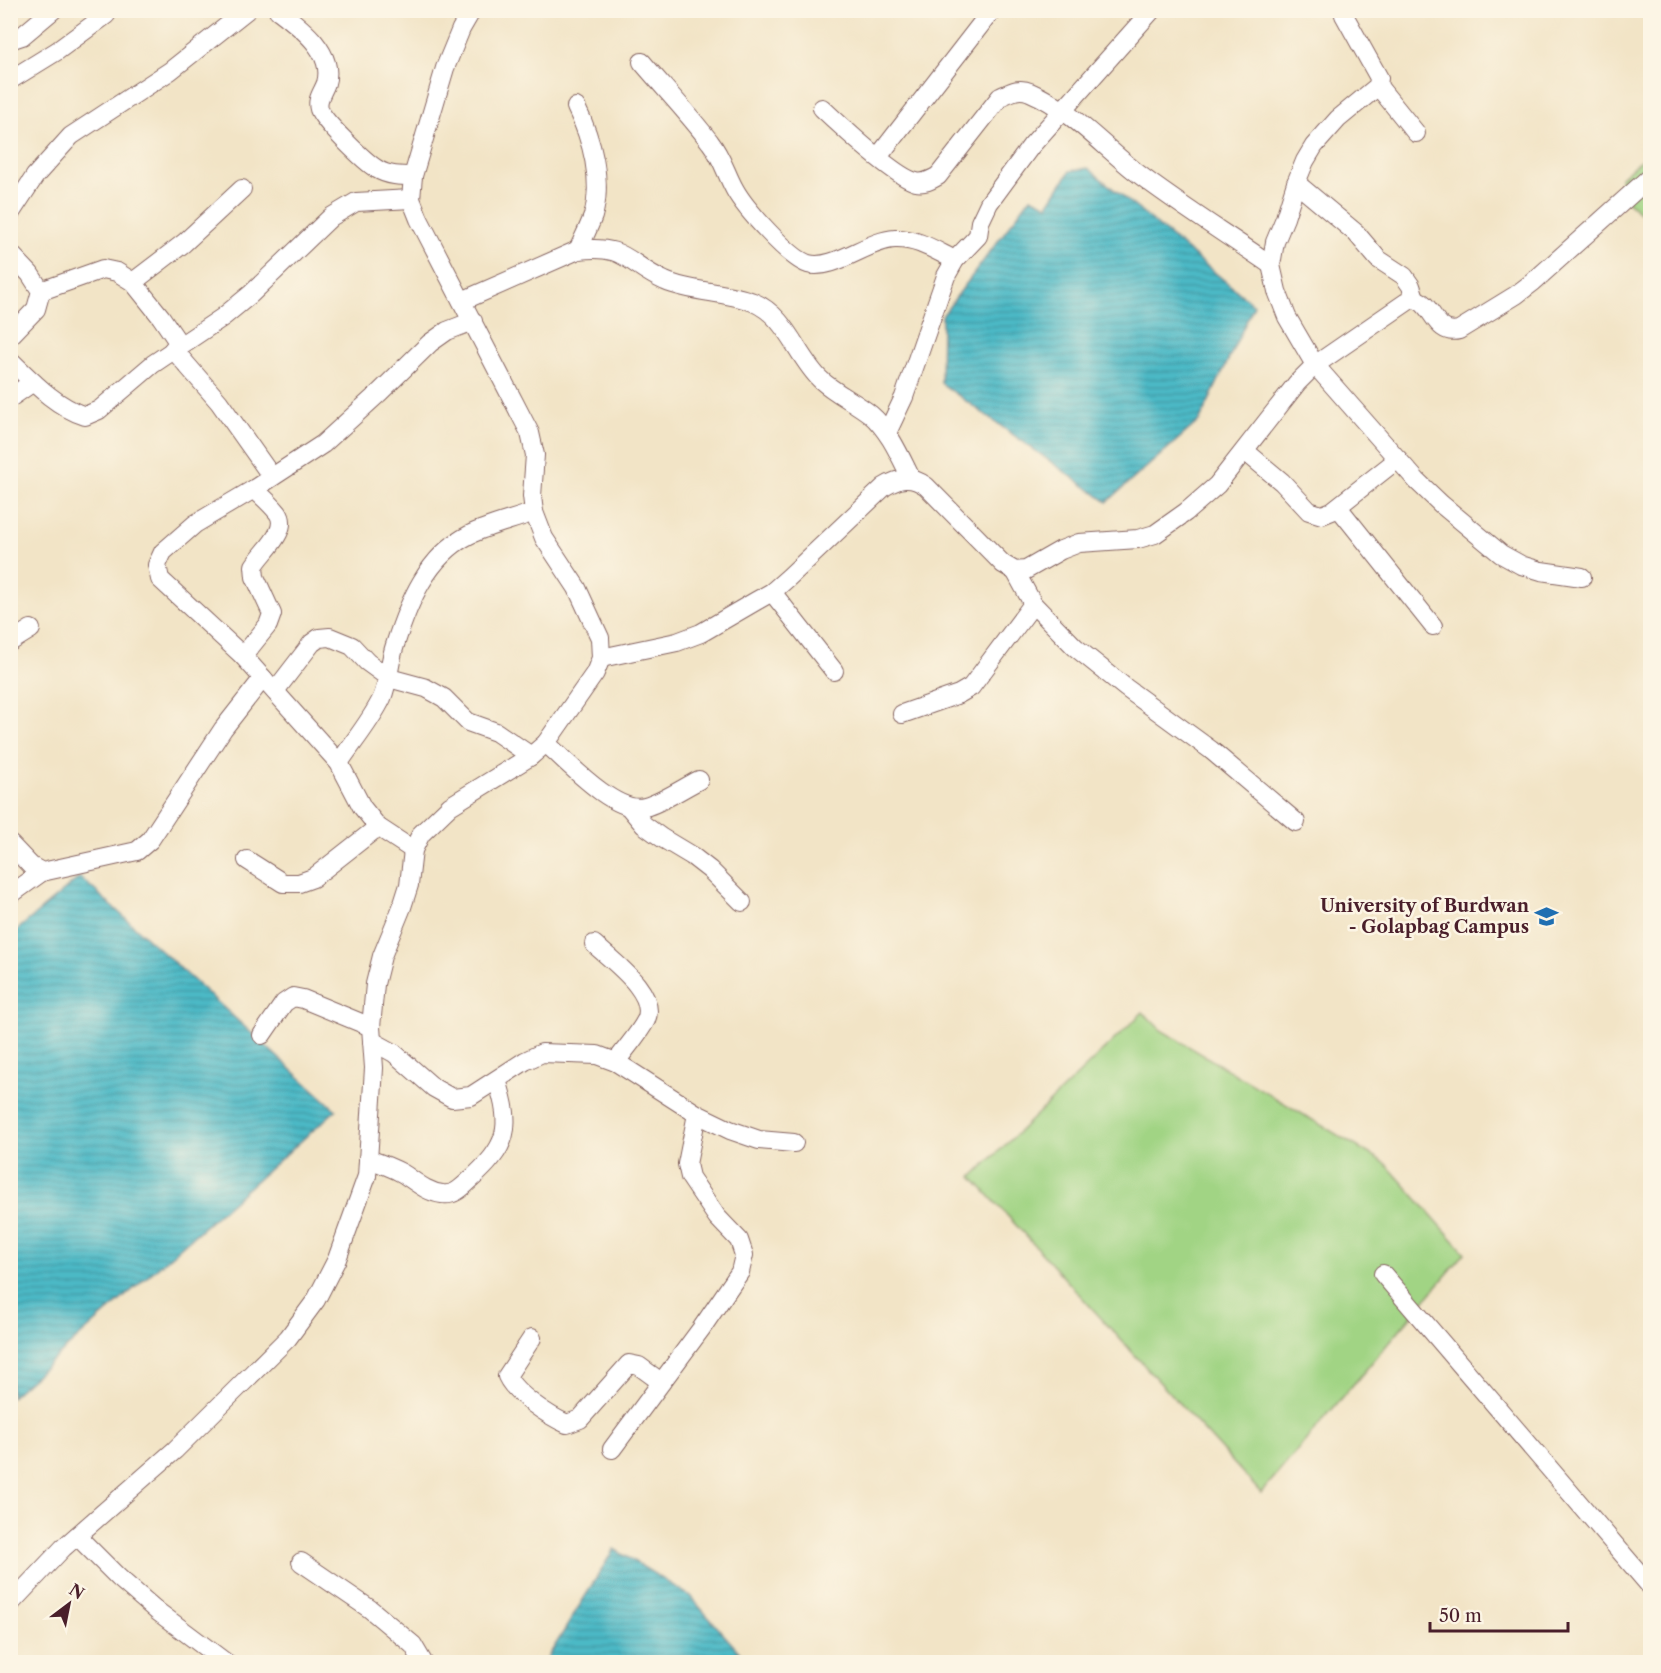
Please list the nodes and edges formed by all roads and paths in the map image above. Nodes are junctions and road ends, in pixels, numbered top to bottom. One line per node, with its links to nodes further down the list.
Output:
1 (53, 10): 9 (street)
2 (246, 10): 23 (street)
3 (278, 10): 18 (street)
4 (472, 10): 18 (street)
5 (992, 10): 17 (street)
6 (1152, 10): 15 (street)
7 (106, 15): 11 (street)
8 (1344, 15): 12 (street)
9 (10, 40)
10 (642, 62): 26 (street)
11 (10, 80)
12 (1378, 86): 16 (street); 20 (street)
13 (576, 107): 24 (street)
14 (822, 108): 17 (street)
15 (1061, 110): 17 (street); 26 (street); 27 (street)
16 (1416, 133)
17 (878, 157)
18 (413, 176): 22 (street)
19 (1650, 177): 30 (street)
20 (1296, 183): 27 (street); 30 (street)
21 (242, 189): 28 (street)
22 (411, 199): 31 (street); 34 (street)
23 (10, 214)
24 (578, 250): 31 (street); 39 (street)
25 (10, 253): 29 (street)
26 (955, 261): 39 (street)
27 (1271, 266): 36 (street)
28 (132, 282): 29 (street); 34 (street)
29 (40, 291): 33 (street)
30 (1415, 298): 36 (street)
31 (462, 301): 32 (street)
32 (473, 321): 42 (street); 46 (street)
33 (10, 336)
34 (177, 347): 37 (street); 42 (street)
35 (10, 360): 37 (street)
36 (1315, 365): 40 (street); 41 (street)
37 (33, 382): 38 (street)
38 (10, 398)
39 (887, 433): 43 (street)
40 (1245, 451): 45 (street); 47 (street)
41 (1398, 459): 45 (street); 48 (street)
42 (272, 477): 44 (street)
43 (911, 478): 47 (street); 49 (street)
44 (254, 489): 54 (street); 54 (street)
45 (1338, 507): 51 (street)
46 (534, 513): 55 (street); 57 (street)
47 (1015, 571): 50 (street)
48 (1582, 577)
49 (772, 592): 55 (street); 56 (street)
50 (1033, 604): 59 (street); 65 (street)
51 (1433, 626)
52 (31, 629): 53 (street)
53 (10, 642)
54 (243, 656): 58 (street)
55 (601, 657): 60 (street)
56 (834, 671)
57 (389, 678): 58 (street); 61 (street); 62 (street)
58 (269, 685): 62 (street); 70 (street)
59 (902, 714)
60 (546, 743): 61 (street); 64 (street)
61 (531, 756): 68 (street)
62 (339, 763): 66 (street)
63 (699, 780): 64 (street)
64 (629, 807): 72 (street)
65 (1296, 822)
66 (378, 827): 68 (street); 69 (street)
67 (10, 844): 70 (street)
68 (413, 850): 74 (street)
69 (247, 860)
70 (42, 872): 71 (street)
71 (10, 895)
72 (742, 902)
73 (594, 944): 76 (street)
74 (372, 1034): 75 (street); 77 (street); 80 (street)
75 (262, 1035)
76 (616, 1062): 77 (street); 78 (street)
77 (497, 1080): 80 (street)
78 (697, 1114): 79 (street); 83 (street)
79 (794, 1143)
80 (368, 1159): 85 (street)
81 (1383, 1274): 87 (street)
82 (532, 1338): 83 (street)
83 (661, 1382): 84 (street)
84 (612, 1449)
85 (77, 1536): 88 (street); 89 (street)
86 (301, 1562): 90 (street)
87 (1650, 1586)
88 (10, 1604)
89 (225, 1662)
90 (423, 1662)

